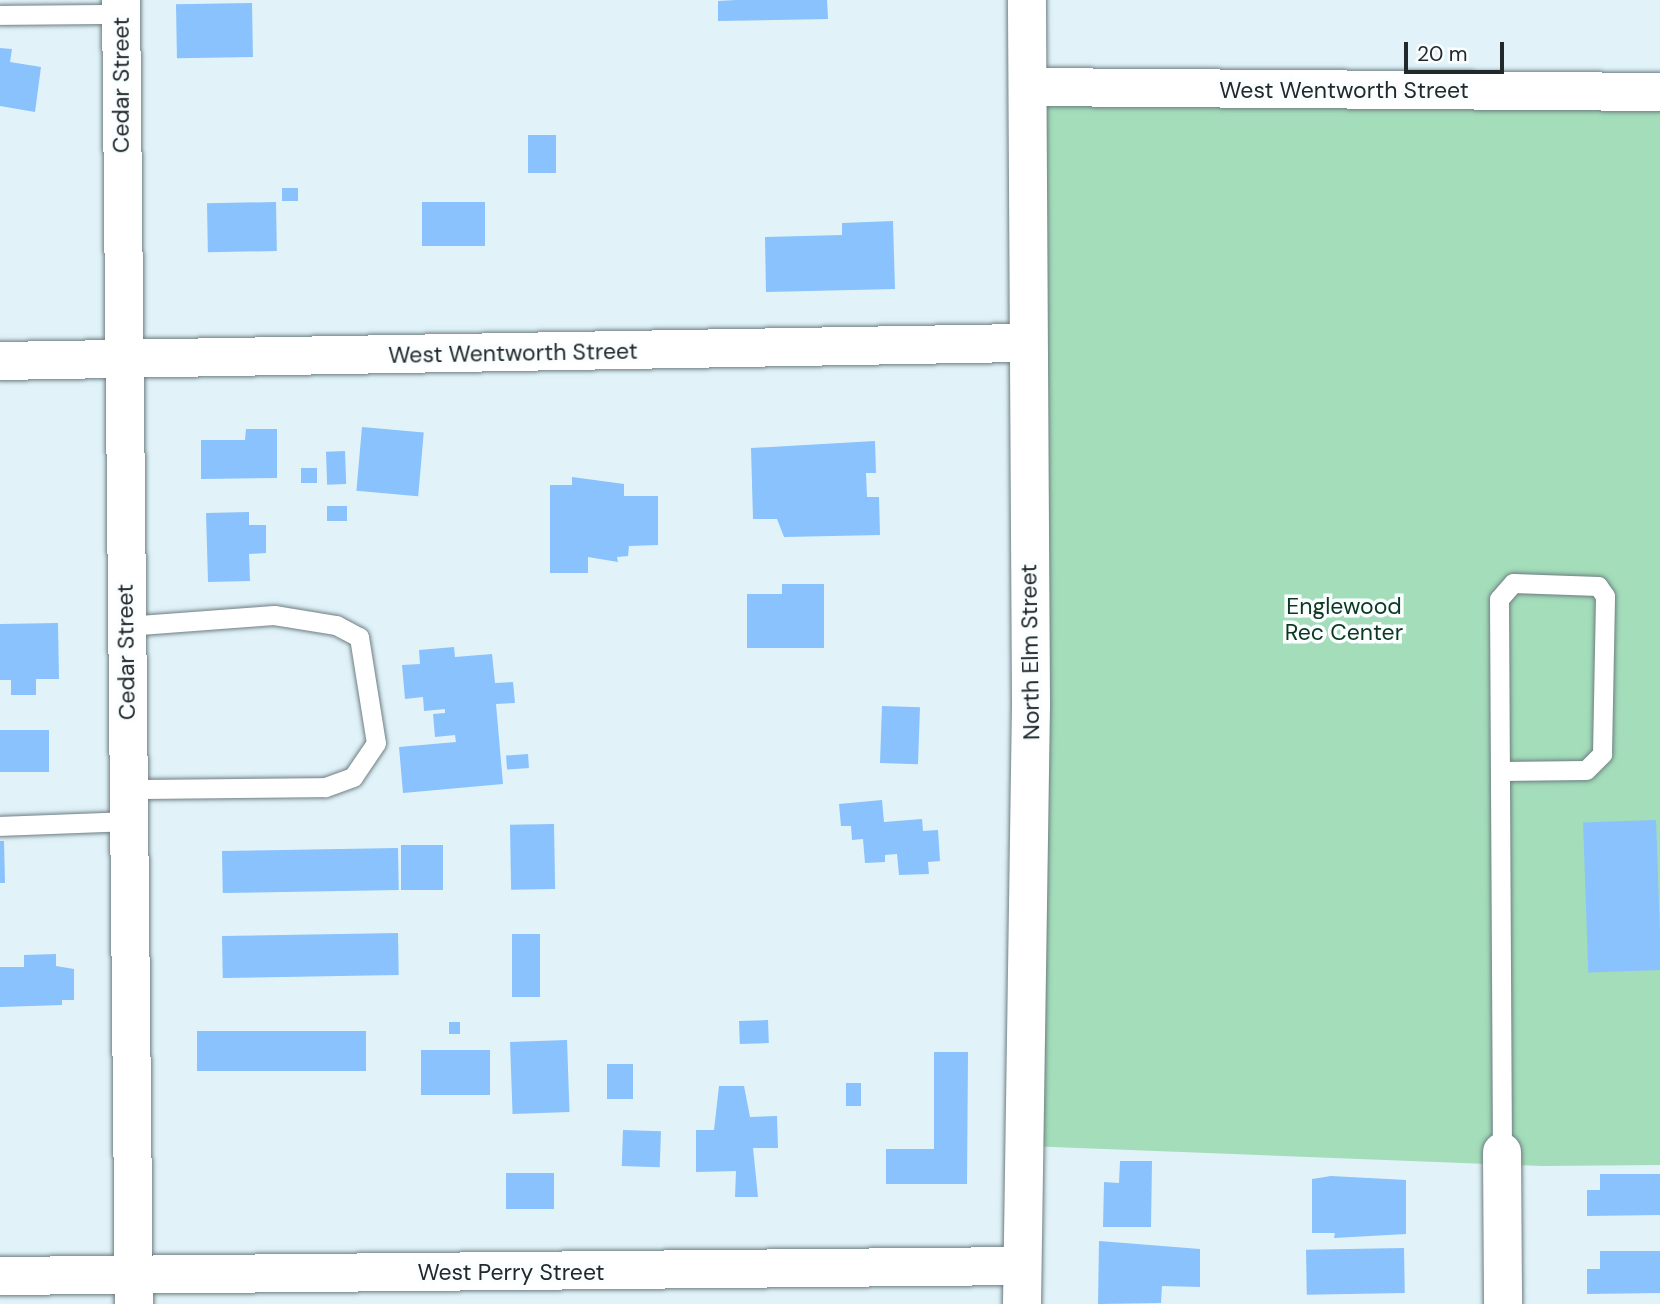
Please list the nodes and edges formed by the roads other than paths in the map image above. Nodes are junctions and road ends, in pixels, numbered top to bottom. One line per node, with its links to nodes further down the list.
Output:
1 (1027, 0): 4 (street, North Elm Street)
2 (121, 7): 3 (lane); 7 (street, Cedar Street)
3 (0, 15)
4 (1028, 87): 5 (street, West Wentworth Street); 6 (street, North Elm Street)
5 (1660, 92)
6 (1026, 343): 7 (street, West Wentworth Street); 14 (street, North Elm Street)
7 (123, 360): 8 (street, West Wentworth Street); 9 (street, Cedar Street)
8 (0, 361)
9 (126, 626): 11 (street, Cedar Street); 11 (lane)
10 (1500, 771): 10 (lane); 13 (lane)
11 (128, 805): 12 (lane); 16 (street, Cedar Street)
12 (0, 826)
13 (1502, 1152): 18 (street)
14 (1022, 1266): 16 (street, West Perry Street); 17 (street, North Elm Street)
15 (0, 1276): 16 (street, West Perry Street)
16 (134, 1289)
17 (1022, 1304)
18 (1503, 1304)

